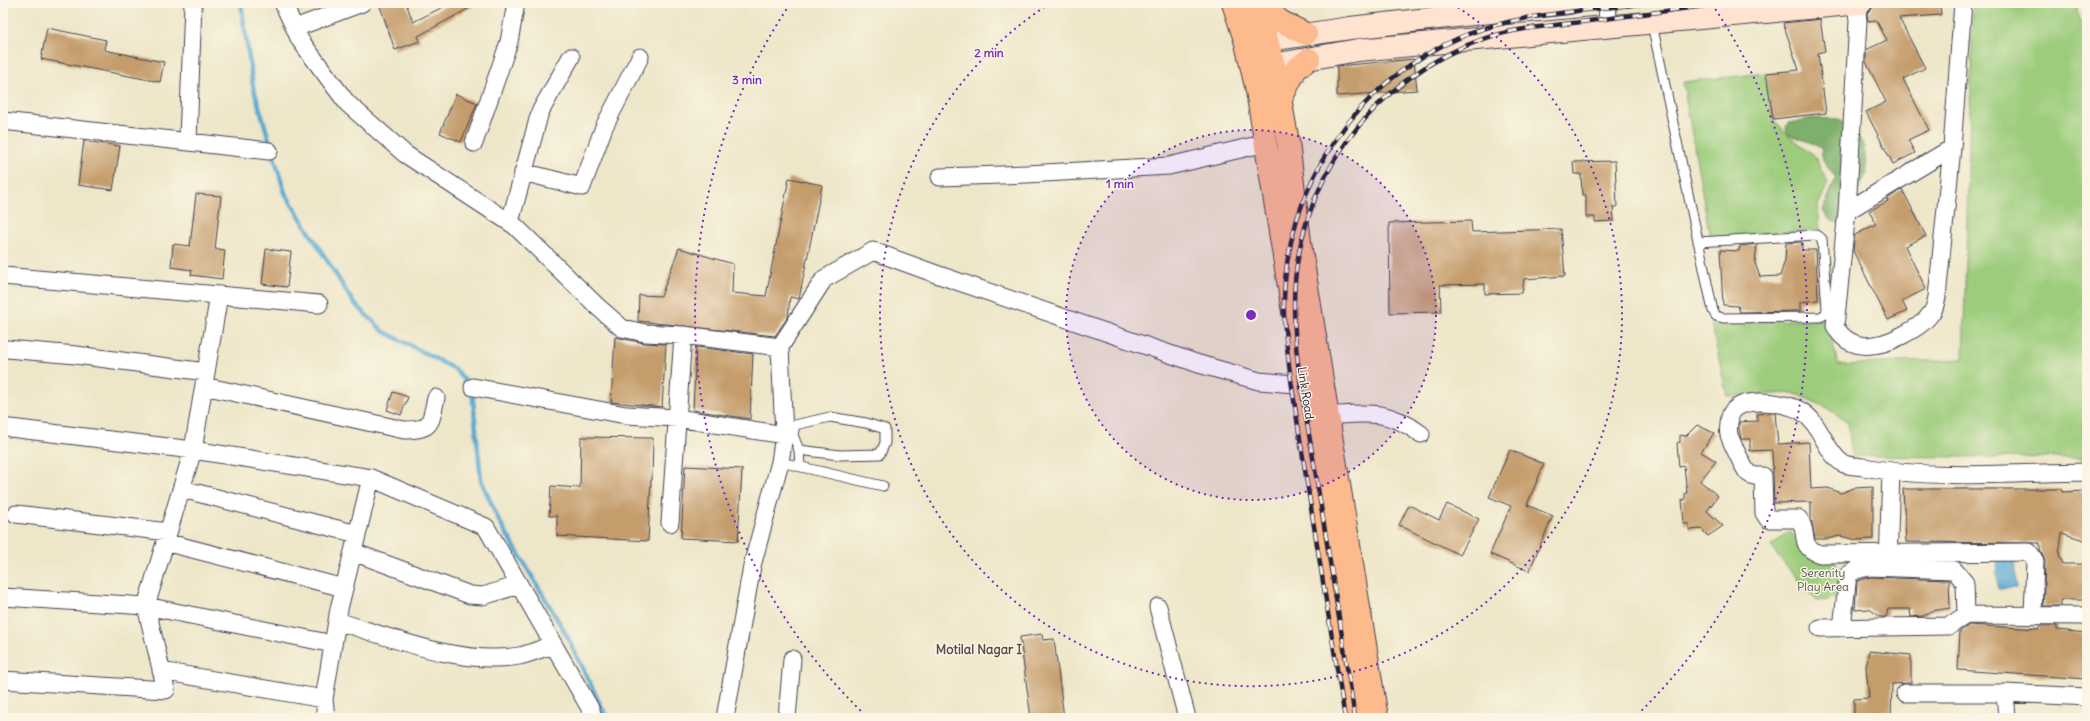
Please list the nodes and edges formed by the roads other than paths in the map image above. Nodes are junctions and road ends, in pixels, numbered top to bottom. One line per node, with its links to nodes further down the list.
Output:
1 (193, 3): 24 (street)
2 (283, 3): 13 (street)
3 (362, 3): 13 (street)
4 (516, 3): 25 (street)
5 (1233, 3): 16 (main road)
6 (1256, 3): 16 (main road)
7 (1262, 3): 15 (main road)
8 (1570, 3): 15 (main road)
9 (1608, 3): 14 (street)
10 (1859, 3): 12 (main road); 31 (street)
11 (1963, 3): 27 (street)
12 (1652, 24): 14 (main road); 33 (lane)
13 (295, 28): 32 (street)
14 (1608, 28): 19 (main road)
15 (1306, 34): 16 (main road)
16 (1257, 42): 20 (main road, Link Road); 21 (main road, Link Road)
17 (571, 57): 29 (street)
18 (640, 57): 29 (street)
19 (1309, 59): 20 (main road); 22 (main road)
20 (1274, 65): 21 (main road); 22 (main road, Link Road)
21 (1253, 69): 26 (main road, Link Road)
22 (1279, 94): 44 (main road, Link Road)
23 (3, 121): 24 (street)
24 (188, 142): 28 (street)
25 (474, 143)
26 (1266, 143): 30 (street); 41 (main road, Link Road)
27 (1952, 148): 31 (street); 31 (street)
28 (269, 151)
29 (523, 172): 32 (street)
30 (940, 177)
31 (1847, 210)
32 (510, 222): 37 (street)
33 (1698, 242): 33 (lane)
34 (3, 276): 35 (street)
35 (219, 295): 36 (street); 40 (street)
36 (320, 304)
37 (682, 335): 38 (street); 45 (street)
38 (780, 347): 41 (street); 48 (street)
39 (8, 349): 40 (street)
40 (205, 379): 43 (street); 49 (street)
41 (1305, 385): 89 (main road, Link Road)
42 (472, 387): 45 (street)
43 (436, 398)
44 (1328, 416): 47 (street); 90 (main road, Link Road)
45 (677, 418): 48 (street); 59 (street)
46 (10, 428): 49 (street)
47 (1422, 434)
48 (784, 435): 51 (street)
49 (193, 450): 55 (street); 57 (street)
50 (799, 450): 50 (lane); 52 (lane)
51 (780, 462): 52 (lane); 86 (street)
52 (800, 466): 56 (lane)
53 (1891, 471): 54 (street); 63 (street); 63 (street)
54 (2087, 472)
55 (371, 478): 60 (street); 64 (street)
56 (883, 486)
57 (182, 489): 60 (street); 61 (street)
58 (16, 514): 61 (street)
59 (670, 523)
60 (357, 534): 62 (street)
61 (167, 537): 65 (street); 67 (street)
62 (353, 552): 64 (street); 65 (street)
63 (1888, 561): 69 (street); 70 (street); 74 (street)
64 (519, 585): 76 (street)
65 (344, 588): 72 (street)
66 (3, 596): 67 (street)
67 (146, 606): 75 (street); 78 (street)
68 (1158, 606): 88 (street)
69 (1966, 615): 70 (street); 74 (street)
70 (2033, 615): 71 (street)
71 (2087, 616)
72 (337, 621): 75 (street); 76 (street)
73 (1820, 628): 74 (street)
74 (1842, 628)
75 (333, 644): 83 (street)
76 (553, 644): 85 (street)
77 (792, 659): 87 (street)
78 (161, 671): 79 (street); 83 (street)
79 (3, 680)
80 (1905, 693): 81 (street)
81 (2005, 693): 82 (street); 91 (street)
82 (2087, 697)
83 (324, 699): 84 (street)
84 (326, 718)
85 (593, 718)
86 (725, 718)
87 (787, 718)
88 (1187, 718)
89 (1355, 718)
90 (1377, 718)
91 (2008, 718)

